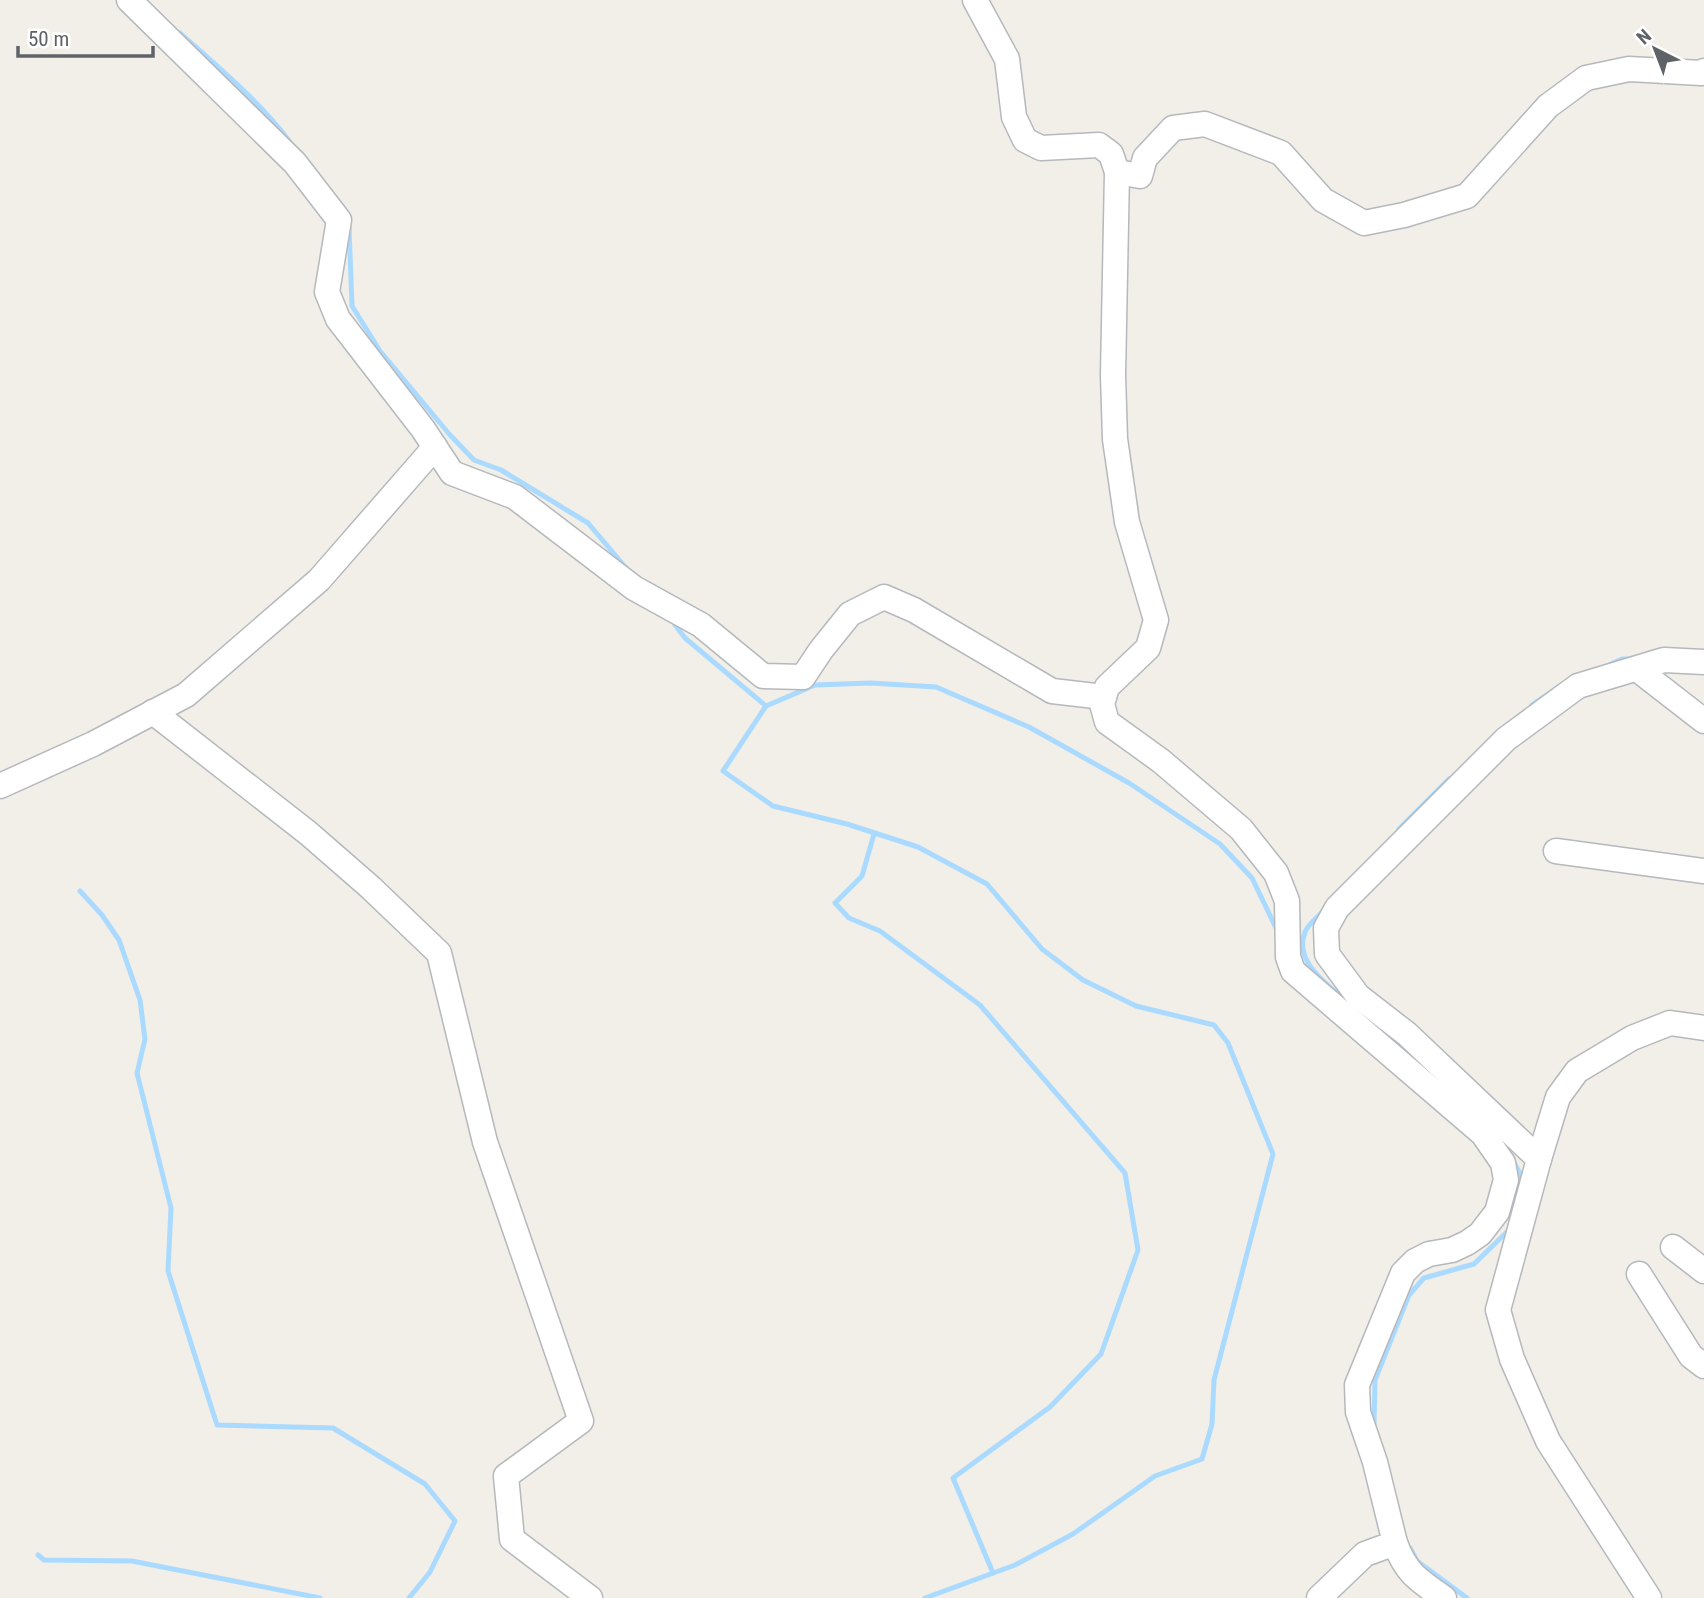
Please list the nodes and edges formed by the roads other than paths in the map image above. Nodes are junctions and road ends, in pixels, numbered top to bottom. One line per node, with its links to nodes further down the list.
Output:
1 (129, 0): 5 (street)
2 (975, 0): 4 (street)
3 (1704, 71): 4 (street)
4 (1117, 172): 8 (street)
5 (435, 447): 8 (street); 9 (street)
6 (1704, 662): 7 (street)
7 (1637, 670): 10 (street); 15 (street)
8 (1104, 697): 20 (street)
9 (153, 712): 11 (street); 21 (street)
10 (1704, 721)
11 (0, 786)
12 (1556, 851): 13 (street)
13 (1704, 871)
14 (1704, 1028): 15 (street)
15 (1539, 1159): 24 (street)
16 (1673, 1247): 17 (street)
17 (1704, 1271)
18 (1639, 1274): 19 (street)
19 (1704, 1366)
20 (1395, 1543): 22 (street); 23 (street)
21 (590, 1598)
22 (1319, 1598)
23 (1444, 1598)
24 (1649, 1598)

